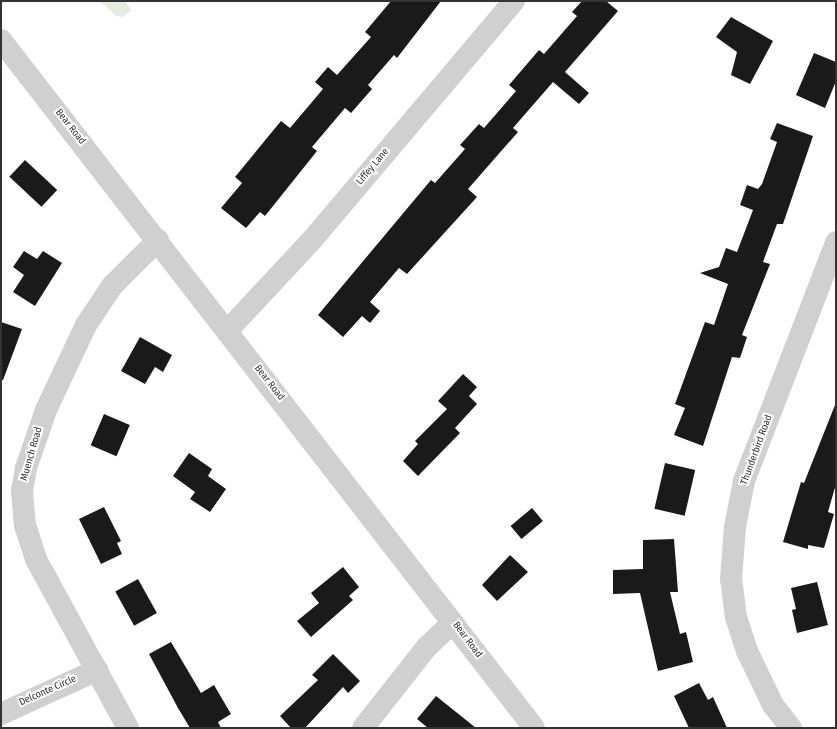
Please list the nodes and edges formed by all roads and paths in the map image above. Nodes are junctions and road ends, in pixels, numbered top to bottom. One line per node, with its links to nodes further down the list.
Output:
1 (514, 1): 5 (street, Liffey Lane)
2 (1, 40): 3 (street, Bear Road)
3 (158, 240): 5 (street, Bear Road); 7 (street, Muench Road)
4 (836, 242): 12 (street, Thunderbird Road)
5 (228, 330): 6 (street, Bear Road)
6 (453, 622): 10 (street); 11 (street, Bear Road)
7 (96, 670): 8 (street, Delconte Circle); 9 (street, Muench Road)
8 (1, 714)
9 (128, 728)
10 (363, 728)
11 (534, 728)
12 (791, 728)

